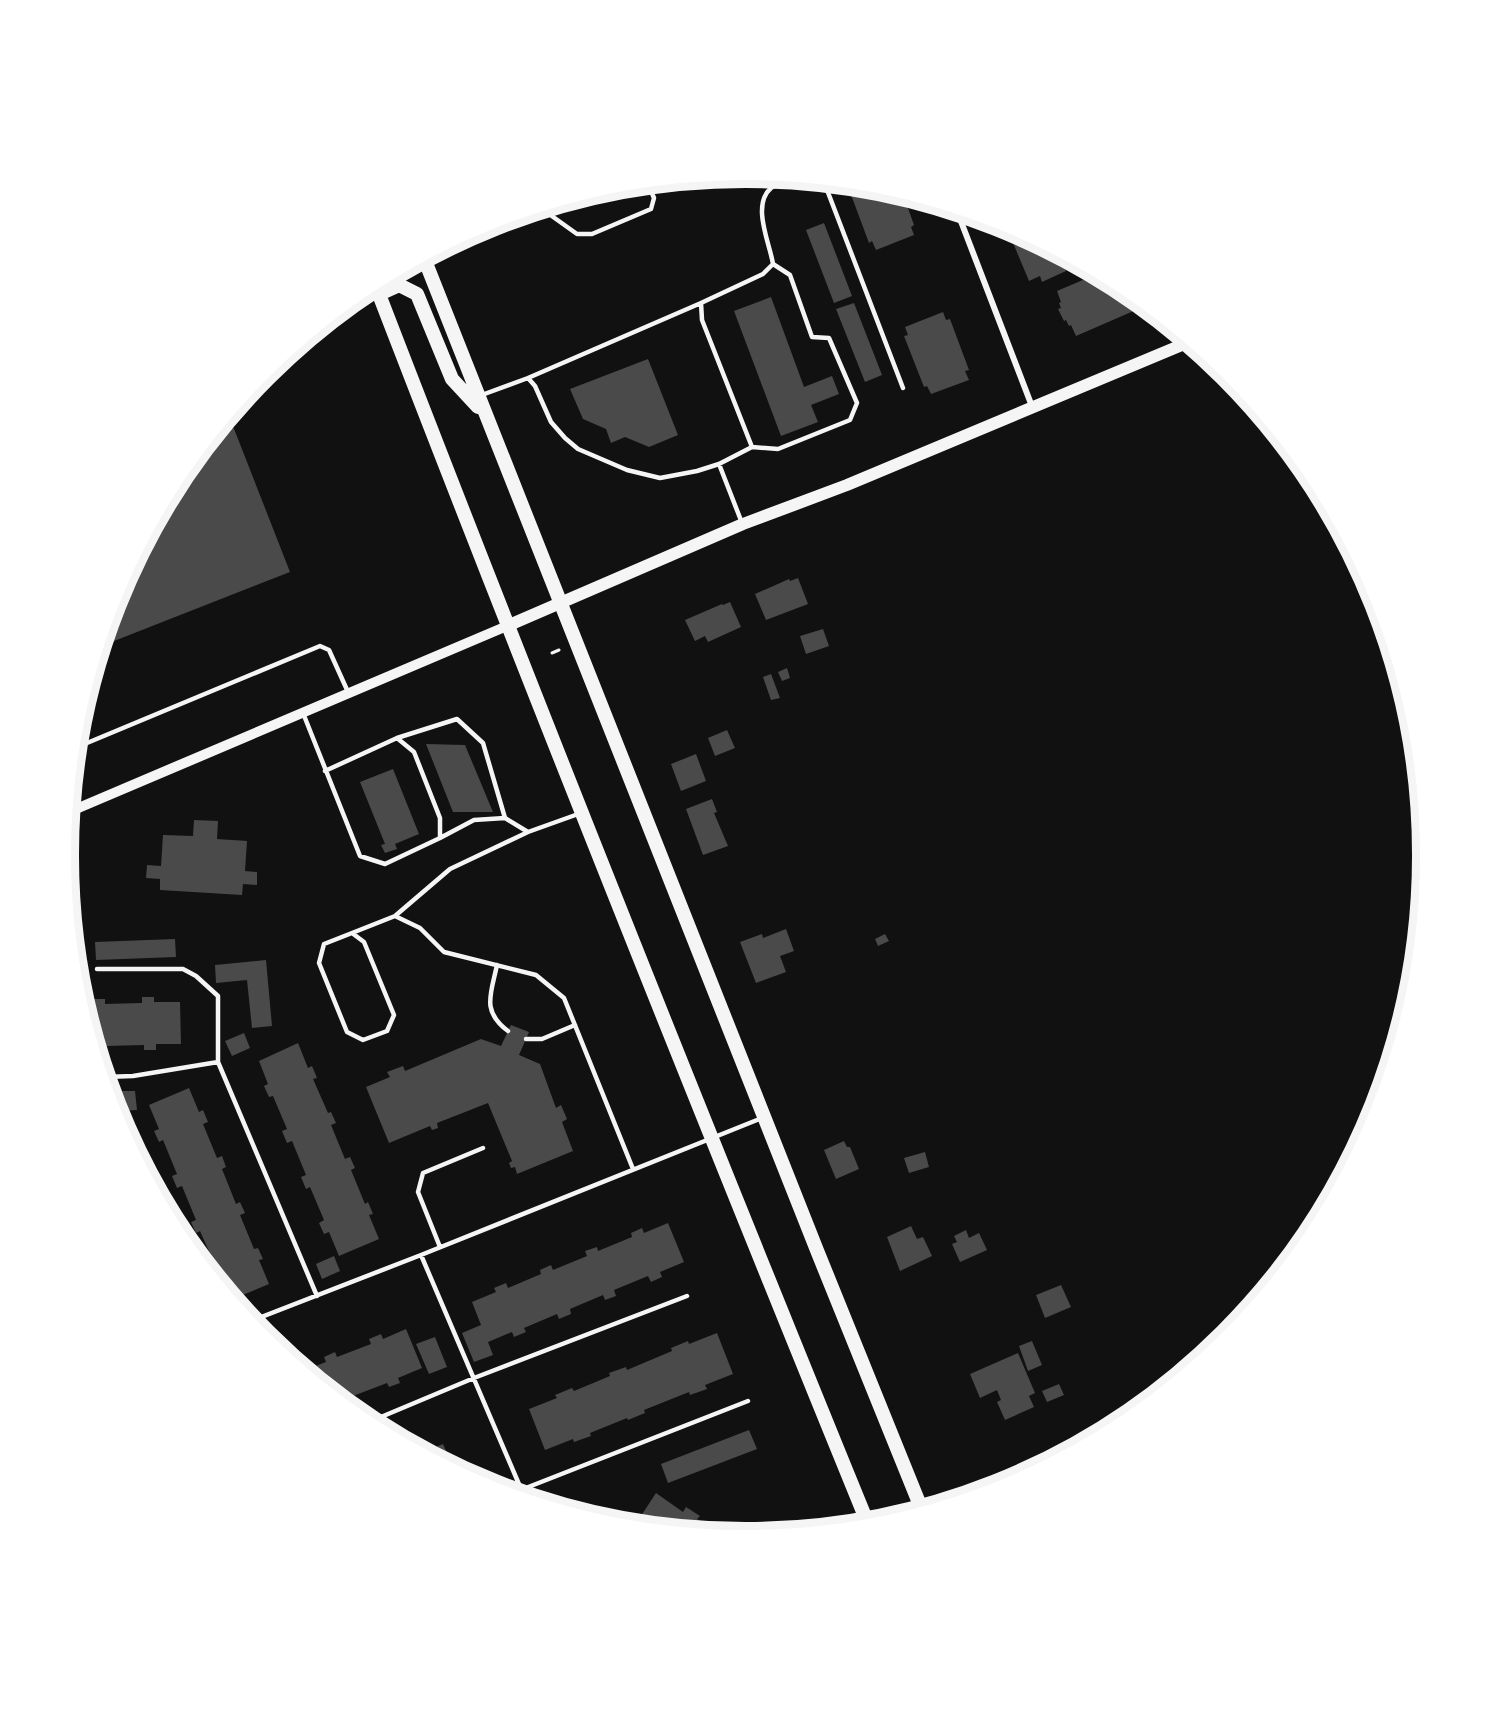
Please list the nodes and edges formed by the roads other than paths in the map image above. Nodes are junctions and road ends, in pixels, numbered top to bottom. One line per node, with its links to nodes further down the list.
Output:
1 (777, 185): 6 (lane)
2 (827, 189): 13 (lane)
3 (651, 191): 4 (lane)
4 (550, 214)
5 (960, 220): 15 (street)
6 (773, 264): 10 (lane); 17 (lane)
7 (427, 265): 14 (main road)
8 (390, 287): 16 (main road)
9 (379, 293): 21 (main road)
10 (701, 303): 12 (lane); 17 (lane)
11 (1181, 345): 15 (main road)
12 (528, 378): 14 (lane); 18 (lane)
13 (903, 388)
14 (478, 397): 16 (main road)
15 (1033, 409): 19 (main road)
16 (484, 413): 20 (main road)
17 (753, 447): 18 (lane)
18 (719, 464): 19 (lane)
19 (743, 524): 20 (main road)
20 (558, 603): 21 (main road); 41 (main road)
21 (507, 626): 22 (street); 28 (main road)
22 (349, 694): 23 (street); 25 (lane)
23 (303, 713): 26 (lane); 27 (street)
24 (397, 738): 26 (lane); 29 (lane); 31 (lane)
25 (85, 744)
26 (325, 771): 31 (lane)
27 (76, 809)
28 (581, 813): 30 (lane); 42 (main road)
29 (505, 818): 30 (lane); 31 (lane)
30 (528, 832): 32 (lane)
31 (440, 838)
32 (395, 916): 33 (lane); 34 (lane)
33 (352, 933): 33 (lane)
34 (496, 965): 36 (lane); 37 (lane)
35 (97, 969): 39 (lane)
36 (575, 1025): 38 (lane); 44 (lane)
37 (508, 1031)
38 (526, 1039)
39 (218, 1062): 40 (lane); 47 (lane)
40 (113, 1077)
41 (763, 1117): 42 (lane); 55 (main road)
42 (710, 1137): 44 (lane); 56 (main road)
43 (483, 1148): 45 (lane)
44 (633, 1169): 45 (lane)
45 (440, 1247): 46 (lane)
46 (421, 1255): 47 (lane); 50 (lane)
47 (317, 1296): 49 (lane)
48 (687, 1296): 50 (lane)
49 (260, 1318)
50 (474, 1378): 52 (lane); 53 (lane)
51 (748, 1401): 54 (lane)
52 (380, 1417)
53 (520, 1486)
54 (524, 1488)
55 (919, 1503)
56 (864, 1515)

